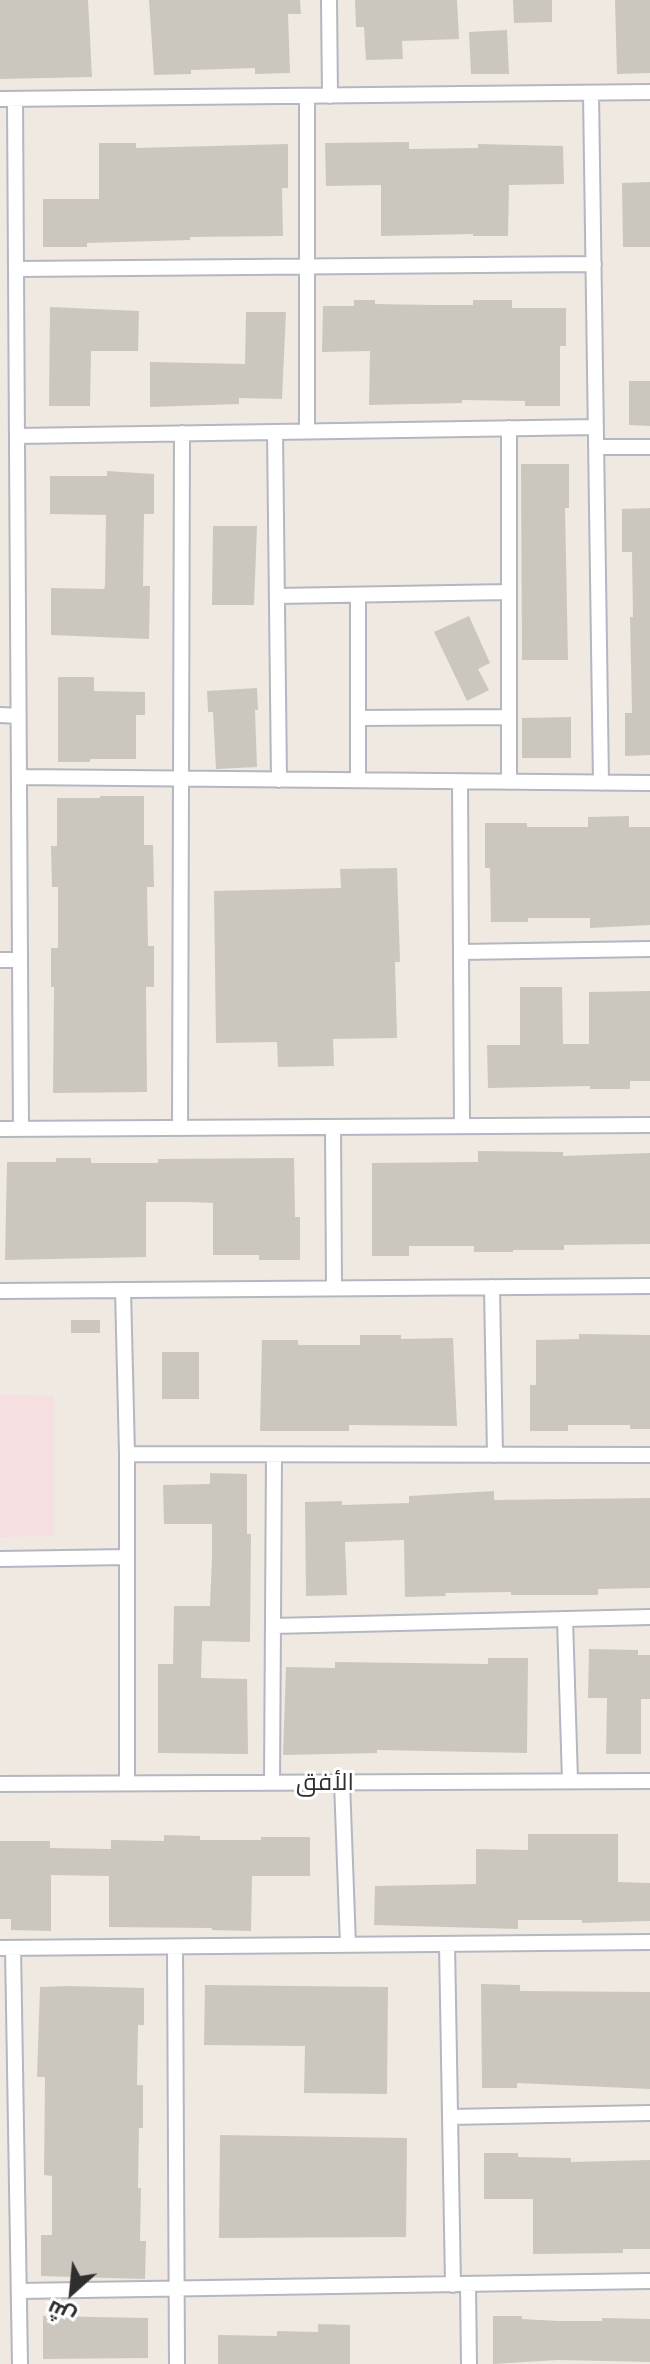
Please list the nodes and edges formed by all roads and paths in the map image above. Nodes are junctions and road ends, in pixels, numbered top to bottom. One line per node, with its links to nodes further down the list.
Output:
1 (329, 0): 5 (street)
2 (650, 92): 3 (street)
3 (591, 93): 5 (street); 7 (street)
4 (307, 96): 5 (street); 6 (street); 8 (street)
5 (330, 96)
6 (7, 99): 9 (street)
7 (594, 264): 8 (street); 12 (street)
8 (308, 267): 9 (street); 14 (street)
9 (16, 269): 11 (street)
10 (0, 366): 11 (street)
11 (16, 366): 17 (street)
12 (596, 427): 13 (street); 18 (street)
13 (509, 428): 14 (street); 20 (street)
14 (307, 431): 15 (street)
15 (275, 432): 16 (street); 22 (street)
16 (182, 433): 17 (street); 28 (street)
17 (17, 436): 24 (street)
18 (596, 447): 19 (street); 33 (street)
19 (650, 447)
20 (509, 592): 21 (street); 25 (street)
21 (358, 595): 22 (street); 26 (street)
22 (277, 596): 29 (street)
23 (0, 715): 24 (street)
24 (18, 716): 27 (street)
25 (509, 717): 26 (street); 32 (street)
26 (358, 718): 30 (street)
27 (19, 777): 28 (street); 38 (street)
28 (181, 779): 29 (street); 42 (street)
29 (279, 780): 30 (street)
30 (358, 780): 31 (street)
31 (460, 782): 32 (street); 36 (street)
32 (509, 782): 33 (street)
33 (601, 783): 34 (street)
34 (650, 783)
35 (650, 949): 36 (street)
36 (461, 952): 40 (street)
37 (0, 960): 38 (street)
38 (20, 960): 44 (street)
39 (650, 1125): 40 (street)
40 (462, 1126): 41 (street)
41 (333, 1127): 42 (street); 47 (street)
42 (180, 1128): 44 (street)
43 (0, 1129): 44 (street)
44 (21, 1129)
45 (650, 1286): 46 (street)
46 (492, 1287): 47 (street); 52 (street)
47 (334, 1288): 48 (street)
48 (123, 1290): 49 (street); 50 (street)
49 (0, 1291)
50 (127, 1454): 51 (street); 54 (street)
51 (274, 1455): 52 (street); 58 (street)
52 (495, 1455): 53 (street)
53 (650, 1455)
54 (127, 1557): 55 (street); 61 (street)
55 (0, 1559)
56 (650, 1617): 57 (street)
57 (565, 1619): 58 (street); 59 (street)
58 (273, 1626): 62 (street)
59 (570, 1781): 60 (street, الأفق); 63 (street, الأفق)
60 (650, 1781)
61 (127, 1782): 62 (street, الأفق); 64 (street, الأفق)
62 (272, 1782): 63 (street, الأفق)
63 (342, 1782): 67 (street)
64 (0, 1784)
65 (650, 1942): 66 (street)
66 (447, 1944): 67 (street); 71 (street)
67 (348, 1945): 68 (street)
68 (175, 1947): 69 (street); 74 (street)
69 (7, 1948): 75 (street)
70 (650, 2113): 71 (street)
71 (450, 2117): 73 (street)
72 (650, 2281): 73 (street)
73 (461, 2285): 74 (street); 78 (street)
74 (177, 2290): 75 (street); 77 (street)
75 (19, 2291): 76 (street)
76 (20, 2364)
77 (177, 2364)
78 (469, 2364)

